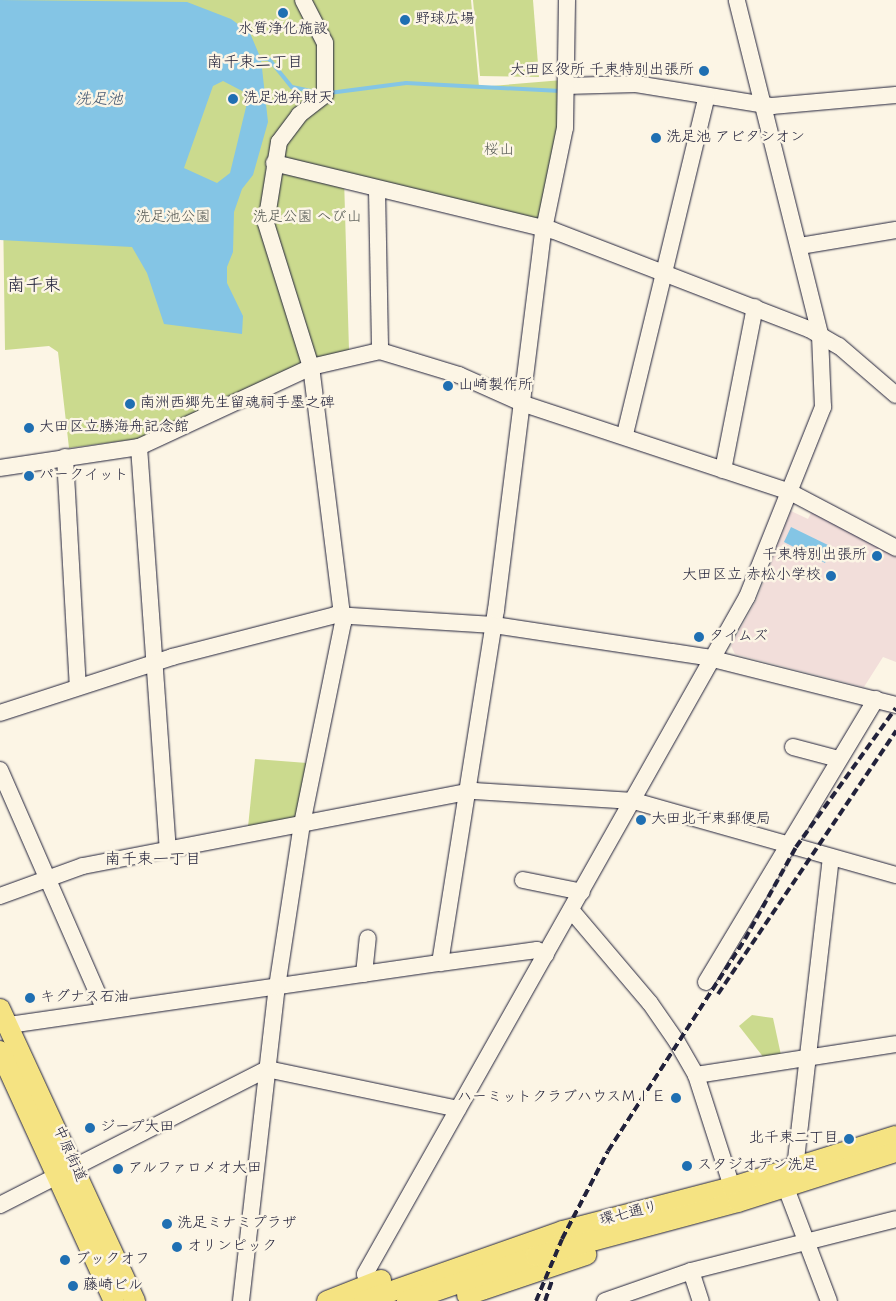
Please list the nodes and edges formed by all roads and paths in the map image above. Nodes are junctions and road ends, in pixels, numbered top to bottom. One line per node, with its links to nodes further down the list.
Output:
1 (303, 0): 8 (street)
2 (567, 0): 4 (street)
3 (737, 0): 7 (street)
4 (566, 86): 6 (street); 10 (street)
5 (896, 94): 7 (street)
6 (706, 98): 7 (street); 13 (street)
7 (762, 105): 12 (street)
8 (274, 163): 9 (street); 17 (street)
9 (377, 190): 10 (street); 16 (street)
10 (544, 228): 13 (street); 19 (street)
11 (896, 230): 12 (street)
12 (800, 246): 15 (street)
13 (666, 273): 14 (street); 20 (street)
14 (755, 307): 15 (street); 24 (street)
15 (820, 334): 18 (street); 25 (street)
16 (380, 351): 17 (street); 19 (street)
17 (311, 367): 21 (street); 27 (street)
18 (896, 395)
19 (524, 404): 20 (street); 28 (street)
20 (625, 434): 24 (street)
21 (139, 447): 22 (street); 30 (street)
22 (65, 458): 23 (street); 31 (street)
23 (0, 468)
24 (723, 470): 25 (street)
25 (790, 492): 26 (street); 29 (street)
26 (896, 548)
27 (342, 616): 28 (street); 30 (street); 40 (street)
28 (494, 625): 29 (street); 38 (street)
29 (715, 658): 32 (street); 39 (street)
30 (154, 663): 31 (street); 42 (street)
31 (78, 687): 34 (street)
32 (876, 699): 33 (street); 36 (street)
33 (896, 705)
34 (0, 713)
35 (792, 747): 36 (street)
36 (838, 759): 41 (street)
37 (0, 770): 45 (street)
38 (467, 791): 39 (street); 40 (street); 52 (street)
39 (634, 801): 41 (street); 47 (street)
40 (302, 824): 42 (street); 55 (street)
41 (787, 844): 43 (street); 54 (street)
42 (168, 848): 45 (street)
43 (831, 856): 44 (street); 60 (street)
44 (896, 875)
45 (46, 878): 48 (street); 56 (street)
46 (523, 880): 47 (street)
47 (582, 892): 49 (street)
48 (0, 896)
49 (571, 910): 51 (street); 62 (street)
50 (368, 938): 53 (street)
51 (546, 955): 52 (street); 63 (street)
52 (440, 963): 53 (street)
53 (364, 974): 55 (street)
54 (706, 982)
55 (277, 987): 56 (street); 61 (street)
56 (105, 1010): 57 (street)
57 (5, 1017): 67 (main road, 中原街道)
58 (896, 1044): 60 (street)
59 (0, 1052): 67 (main road, 中原街道)
60 (807, 1057): 62 (street); 66 (street)
61 (267, 1070): 63 (street); 67 (street); 78 (street)
62 (696, 1075): 68 (street)
63 (458, 1109): 75 (street)
64 (896, 1136): 66 (main road, 環七通り)
65 (896, 1152): 69 (main road, 環七通り)
66 (795, 1168): 68 (main road, 環七通り)
67 (66, 1170): 70 (street); 76 (main road, 中原街道); 77 (main road, 中原街道)
68 (732, 1187): 75 (main road, 環七通り)
69 (786, 1188): 72 (main road, 環七通り); 73 (street)
70 (0, 1205)
71 (896, 1219): 73 (street)
72 (656, 1224): 80 (main road, 環七通り); 81 (main road)
73 (808, 1240): 74 (street); 84 (street)
74 (691, 1271): 82 (street); 83 (street)
75 (366, 1293): 79 (main road, 環七通り)
76 (114, 1301)
77 (135, 1301)
78 (241, 1301)
79 (327, 1301)
80 (407, 1301)
81 (449, 1301)
82 (605, 1301)
83 (701, 1301)
84 (828, 1301)

